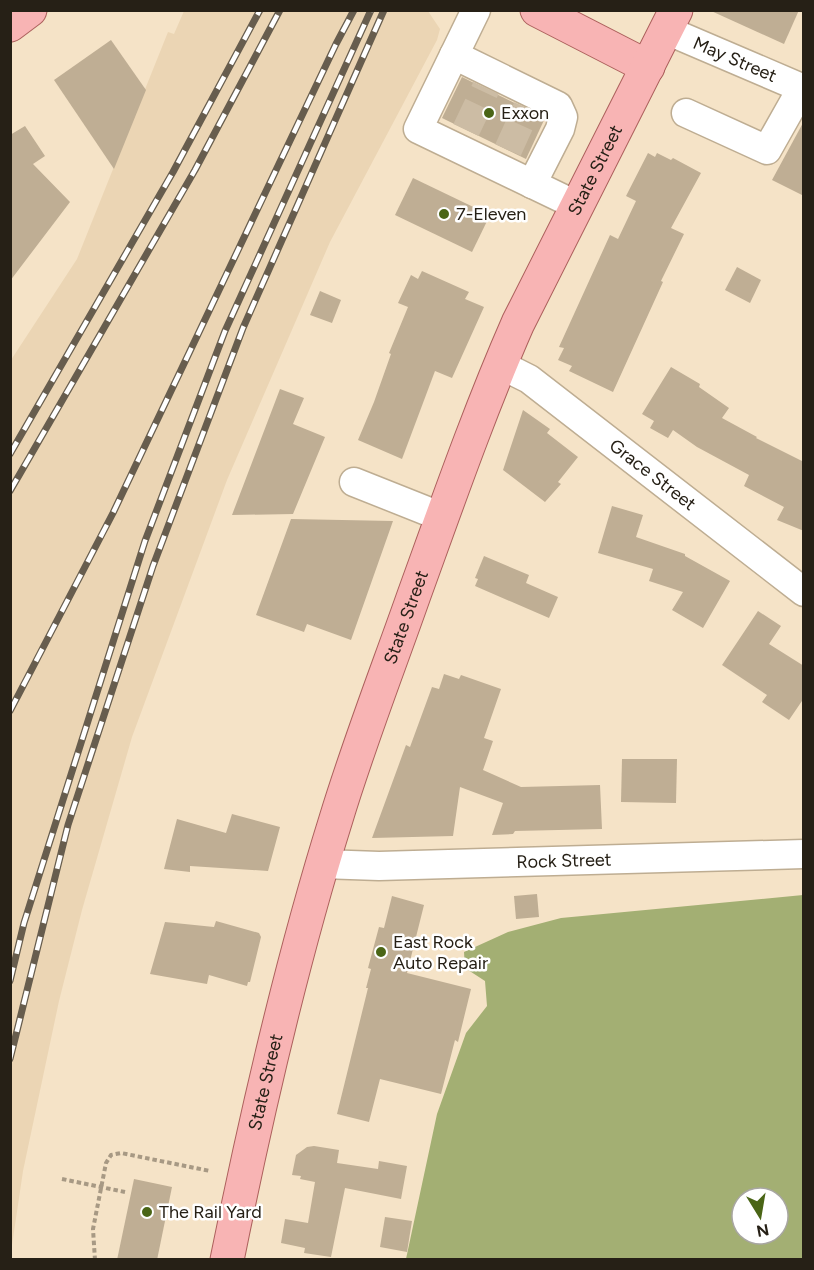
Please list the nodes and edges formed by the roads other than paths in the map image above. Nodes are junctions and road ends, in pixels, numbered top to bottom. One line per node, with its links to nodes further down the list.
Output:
1 (30, 10): 5 (main road)
2 (476, 10): 6 (street)
3 (537, 10): 7 (main road)
4 (671, 20): 7 (main road, State Street); 8 (street, May Street)
5 (10, 25)
6 (454, 55): 10 (street); 10 (street)
7 (648, 67): 11 (main road, State Street)
8 (803, 88): 9 (street)
9 (686, 113)
10 (532, 184): 11 (street)
11 (578, 206): 12 (main road, State Street)
12 (499, 364): 14 (main road, State Street); 15 (street, Grace Street)
13 (354, 482): 14 (street)
14 (442, 517): 17 (main road, State Street)
15 (804, 592)
16 (804, 854): 17 (street, Rock Street)
17 (322, 864): 18 (main road, State Street)
18 (228, 1260)

